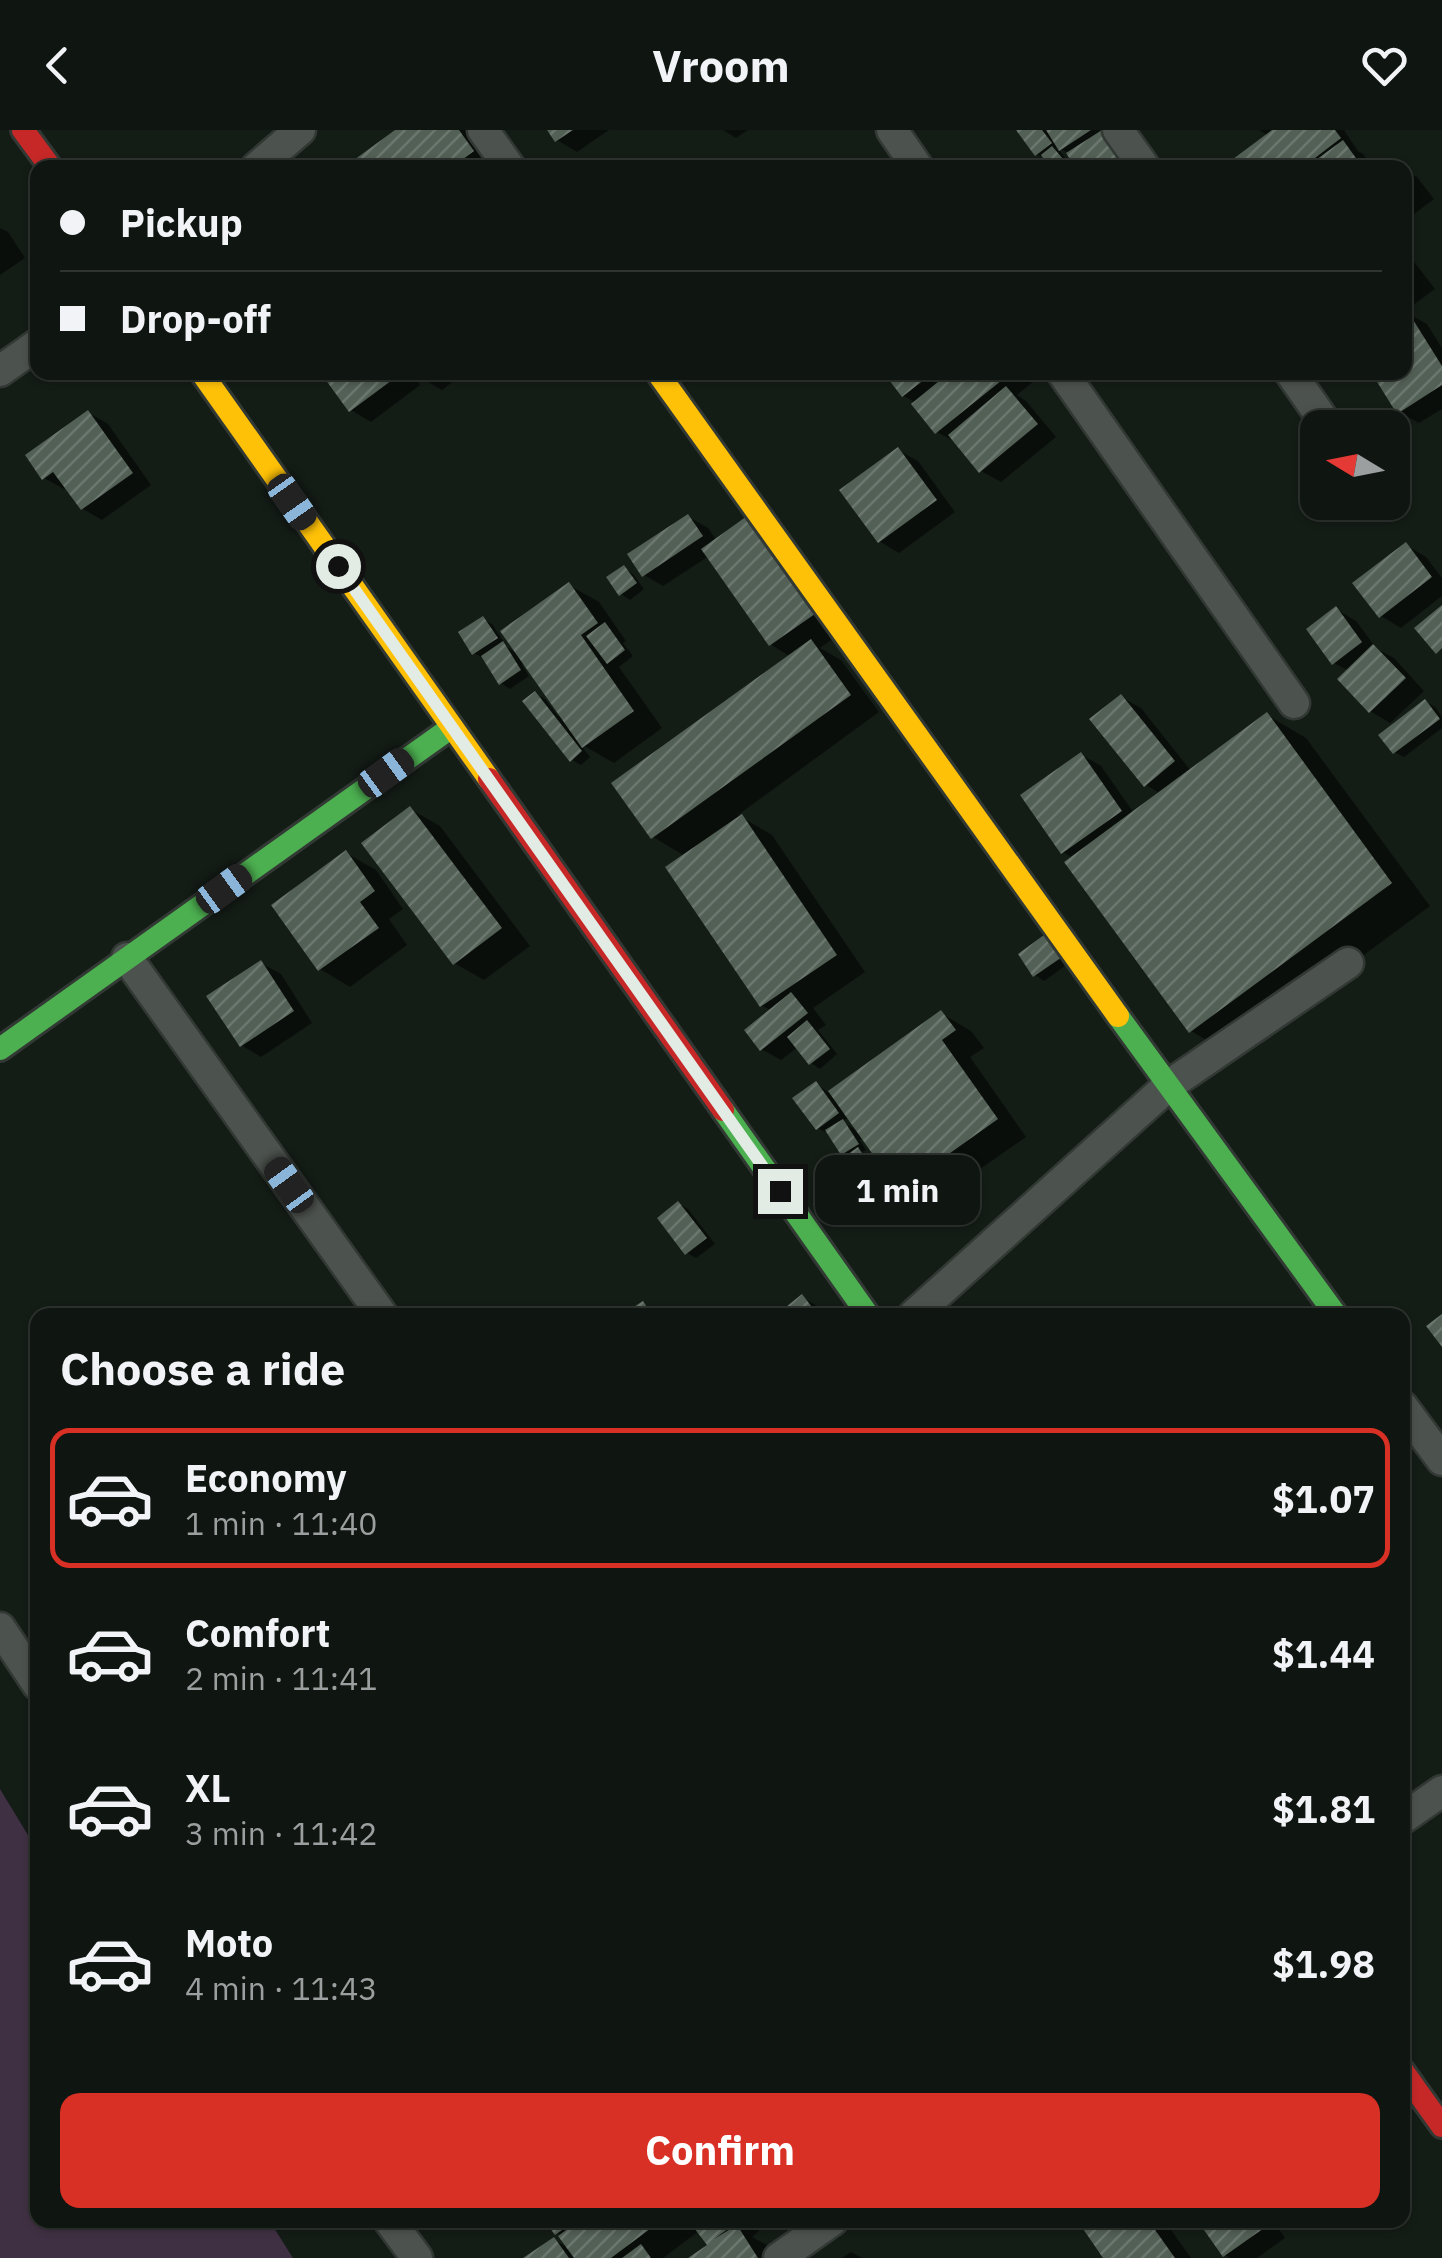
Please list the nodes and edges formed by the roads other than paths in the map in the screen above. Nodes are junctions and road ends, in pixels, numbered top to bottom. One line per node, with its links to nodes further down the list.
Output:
1 (23, 130): 6 (street)
2 (300, 130): 7 (street)
3 (483, 130): 8 (street)
4 (892, 130): 9 (street)
5 (1118, 130): 10 (street)
6 (45, 160)
7 (265, 160)
8 (504, 160)
9 (913, 160)
10 (1139, 160)
11 (30, 350): 12 (street)
12 (0, 371)
13 (207, 380): 19 (street)
14 (663, 380): 23 (street)
15 (1068, 380): 18 (street)
16 (1296, 380): 17 (street)
17 (1316, 410)
18 (1294, 703)
19 (452, 727): 20 (street); 25 (street)
20 (127, 958): 22 (street); 24 (street)
21 (1348, 963): 23 (street)
22 (0, 1049)
23 (1168, 1086): 26 (street); 27 (street)
24 (377, 1308)
25 (863, 1308)
26 (922, 1308)
27 (1331, 1308)
28 (1410, 1417): 29 (street)
29 (1442, 1460)
30 (0, 1628): 31 (street)
31 (30, 1673)
32 (1442, 1791): 33 (street)
33 (1410, 1813)
34 (1410, 2081): 35 (street)
35 (1442, 2126)
36 (395, 2228): 38 (street)
37 (822, 2228): 39 (street)
38 (418, 2258)
39 (779, 2258)

